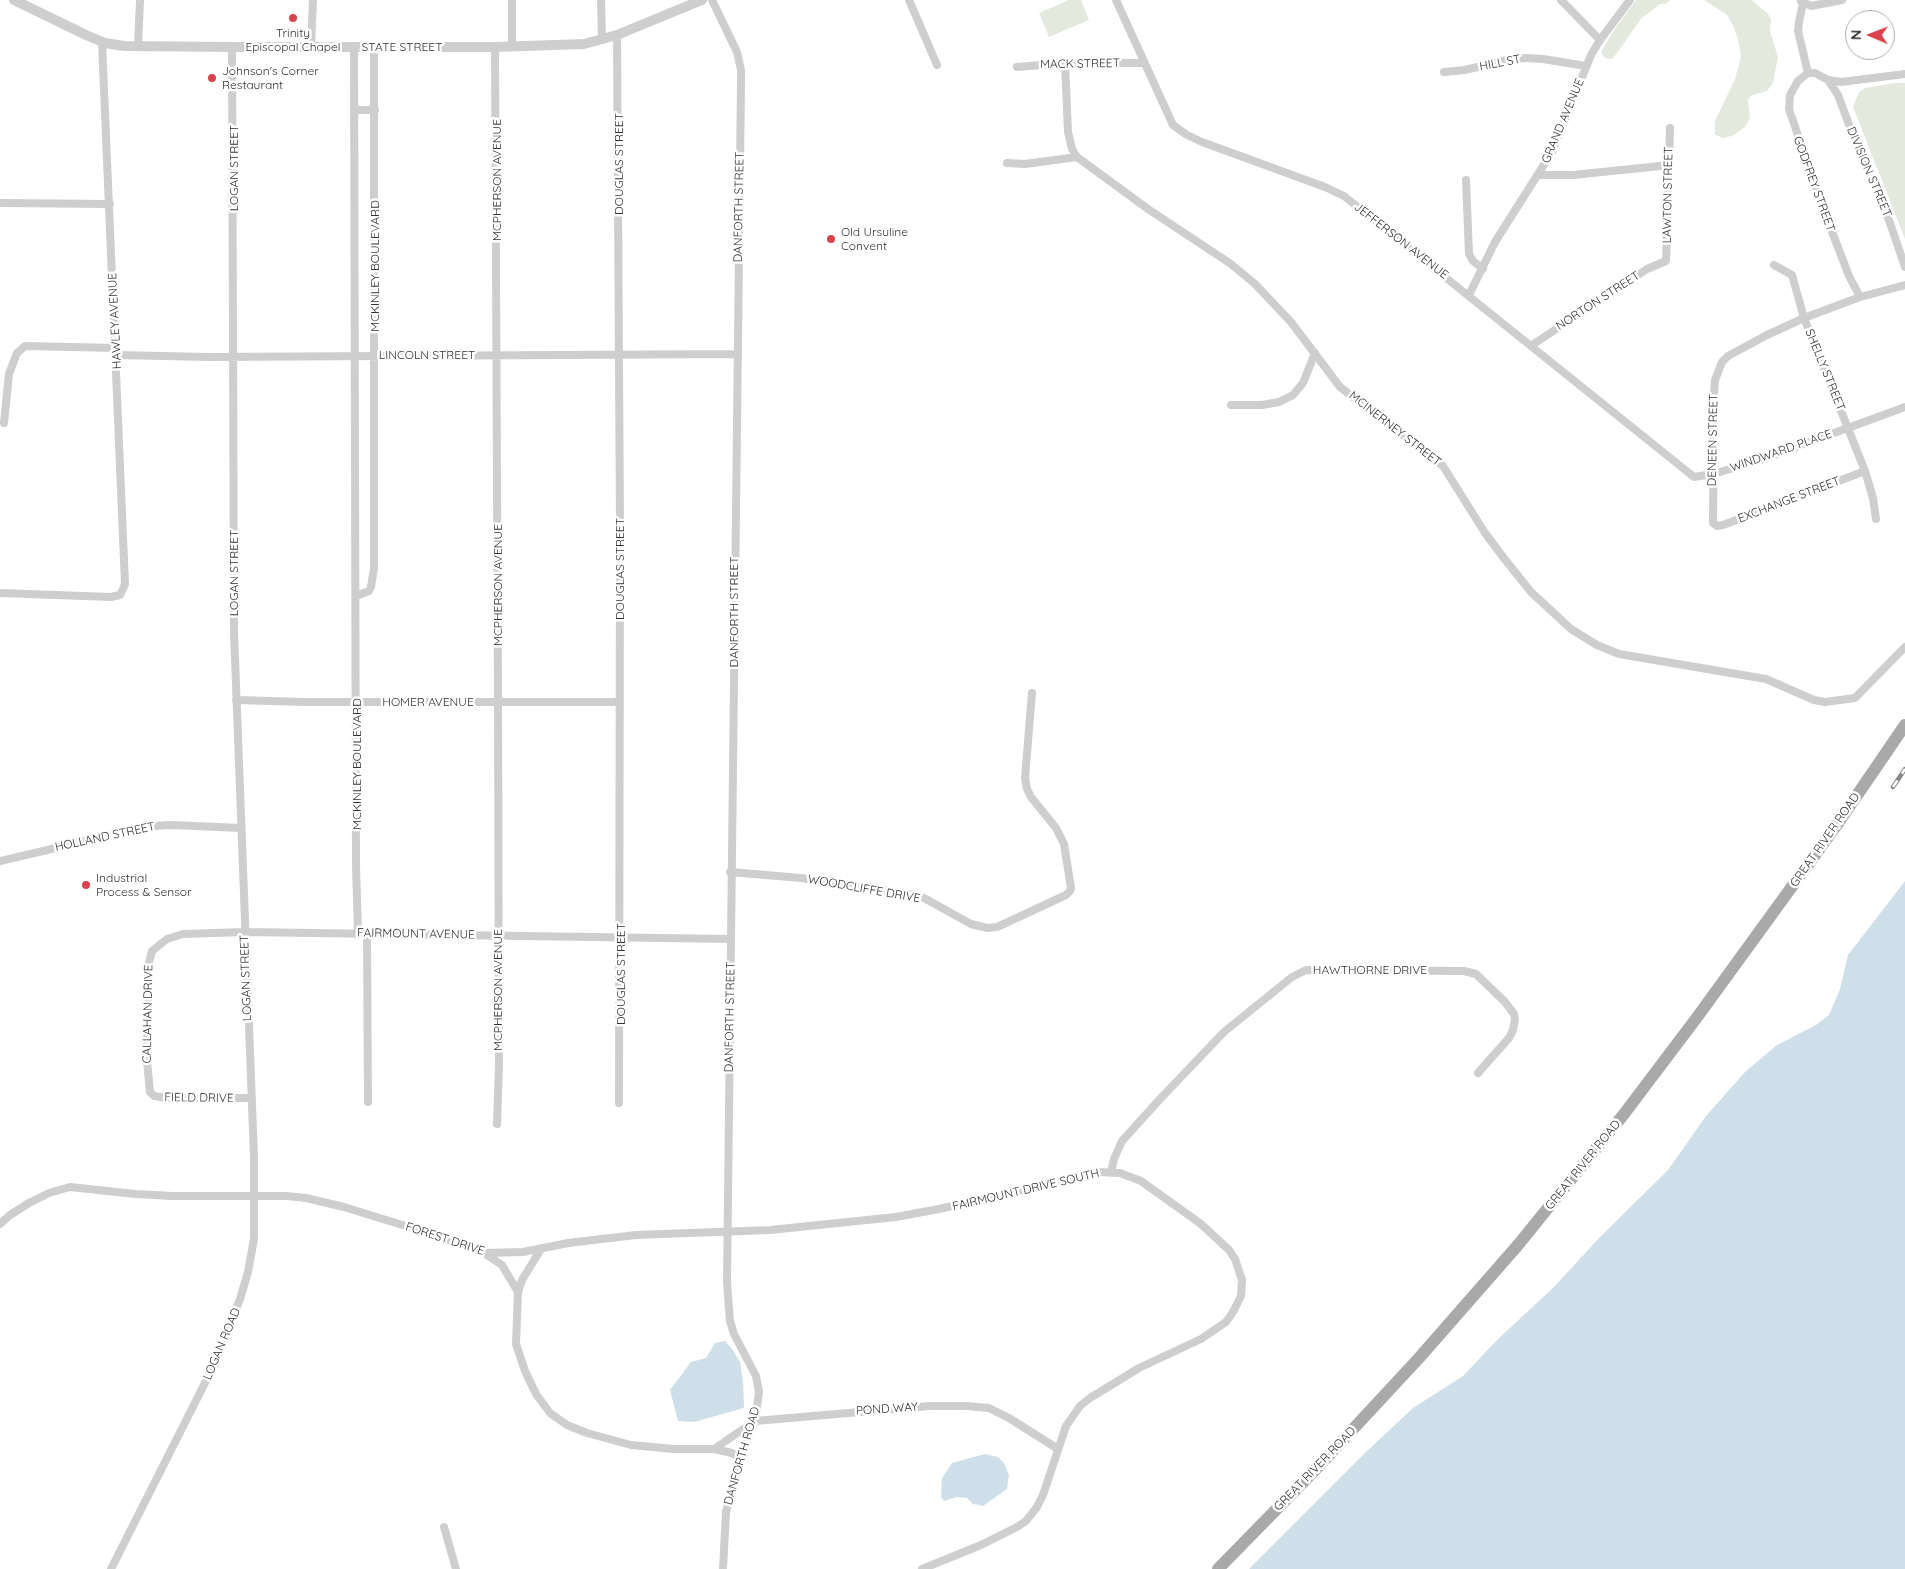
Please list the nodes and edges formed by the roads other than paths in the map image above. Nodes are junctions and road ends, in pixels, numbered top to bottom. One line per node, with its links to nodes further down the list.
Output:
1 (14, 0): 17 (street, STATE STREET)
2 (140, 0): 18 (street)
3 (313, 0): 20 (street)
4 (512, 0): 24 (street)
5 (601, 0): 15 (street)
6 (702, 0): 14 (street, STATE STREET)
7 (712, 0): 56 (street, DANFORTH STREET)
8 (909, 0): 27 (street)
9 (1116, 0): 26 (street, JEFFERSON AVENUE)
10 (1561, 0): 16 (street)
11 (1630, 0): 16 (street, GRAND AVENUE)
12 (1842, 0): 13 (street)
13 (1802, 2): 31 (street)
14 (617, 35): 15 (street, STATE STREET); 55 (street, DOUGLAS STREET)
15 (602, 40): 24 (street, STATE STREET)
16 (1600, 40): 28 (street, GRAND AVENUE)
17 (102, 42): 18 (street, STATE STREET); 43 (street, HAWLEY AVENUE)
18 (138, 46): 19 (street, STATE STREET)
19 (232, 47): 20 (street, STATE STREET); 60 (street, LOGAN STREET)
20 (311, 47): 21 (street, STATE STREET)
21 (354, 47): 22 (street, STATE STREET); 34 (street, MCKINLEY BOULEVARD)
22 (374, 47): 23 (street, STATE STREET); 35 (street, MCKINLEY BOULEVARD)
23 (495, 47): 24 (street, STATE STREET); 59 (street, MCPHERSON AVENUE)
24 (512, 47)
25 (1065, 63): 26 (street, MACK STREET); 29 (street, MACK STREET); 37 (street)
26 (1144, 63): 49 (street, JEFFERSON AVENUE)
27 (937, 65)
28 (1586, 66): 30 (street, HILL ST); 40 (street, GRAND AVENUE)
29 (1017, 67)
30 (1444, 72)
31 (1808, 73): 33 (street); 50 (street, GODFREY STREET)
32 (1905, 74): 33 (street)
33 (1828, 80): 46 (street, DIVISION STREET)
34 (355, 110): 35 (street); 57 (street, MCKINLEY BOULEVARD)
35 (375, 110): 58 (street, MCKINLEY BOULEVARD)
36 (1670, 128): 39 (street, LAWTON STREET)
37 (1077, 157): 38 (street); 54 (street, MCINERNEY STREET)
38 (1007, 163)
39 (1670, 165): 40 (street); 44 (street, LAWTON STREET)
40 (1539, 175): 47 (street, GRAND AVENUE)
41 (1466, 180): 47 (street)
42 (0, 203): 43 (street)
43 (110, 204): 53 (street, HAWLEY AVENUE)
44 (1666, 262): 52 (street, NORTON STREET)
45 (1774, 265): 51 (street, SHELLY STREET)
46 (1905, 267)
47 (1482, 268): 49 (street, GRAND AVENUE)
48 (1905, 285): 50 (street)
49 (1469, 295): 52 (street, JEFFERSON AVENUE)
50 (1860, 297): 51 (street)
51 (1804, 318): 64 (street, SHELLY STREET); 66 (street, DENEEN STREET)
52 (1532, 345): 66 (street, JEFFERSON AVENUE)
53 (116, 351): 60 (street, LINCOLN STREET); 63 (street, LINCOLN STREET); 69 (street, HAWLEY AVENUE)
54 (1315, 353): 61 (street); 71 (street, MCINERNEY STREET)
55 (619, 354): 56 (street, LINCOLN STREET); 59 (street, LINCOLN STREET); 76 (street, DOUGLAS STREET)
56 (738, 354): 80 (street, DANFORTH STREET)
57 (356, 355): 58 (street, LINCOLN STREET); 60 (street, LINCOLN STREET); 70 (street, MCKINLEY BOULEVARD)
58 (375, 355): 59 (street, LINCOLN STREET); 70 (street, MCKINLEY BOULEVARD)
59 (497, 355): 75 (street, MCPHERSON AVENUE)
60 (233, 356): 73 (street, LOGAN STREET)
61 (1231, 405)
62 (1905, 407): 64 (street, WINDWARD PLACE)
63 (4, 423)
64 (1848, 427): 65 (street, SHELLY STREET); 66 (street, WINDWARD PLACE)
65 (1864, 471): 67 (street, SHELLY STREET); 68 (street, EXCHANGE STREET)
66 (1713, 474): 68 (street, DENEEN STREET)
67 (1876, 519)
68 (1713, 523)
69 (0, 594)
70 (356, 596): 74 (street, MCKINLEY BOULEVARD)
71 (1905, 647)
72 (1032, 692): 80 (street, WOODCLIFFE DRIVE)
73 (236, 700): 74 (street, HOMER AVENUE); 78 (street, LOGAN STREET)
74 (357, 702): 75 (street, HOMER AVENUE); 82 (street, MCKINLEY BOULEVARD)
75 (498, 702): 76 (street, HOMER AVENUE); 84 (street, MCPHERSON AVENUE)
76 (619, 702): 85 (street, DOUGLAS STREET)
77 (1905, 725): 110 (main road, GREAT RIVER ROAD)
78 (240, 828): 79 (street, HOLLAND STREET); 81 (street, LOGAN STREET)
79 (0, 861)
80 (730, 872): 86 (street, DANFORTH STREET)
81 (244, 932): 82 (street, FAIRMOUNT AVENUE); 87 (street, FAIRMOUNT AVENUE); 90 (street, LOGAN STREET)
82 (358, 933): 83 (street, FAIRMOUNT AVENUE)
83 (367, 933): 84 (street, FAIRMOUNT AVENUE); 91 (street)
84 (498, 936): 85 (street, FAIRMOUNT AVENUE); 93 (street, MCPHERSON AVENUE)
85 (621, 938): 86 (street, FAIRMOUNT AVENUE); 92 (street, DOUGLAS STREET)
86 (730, 939): 97 (street, DANFORTH STREET)
87 (163, 941): 89 (street, CALLAHAN DRIVE)
88 (1478, 1073): 94 (street, HAWTHORNE DRIVE)
89 (150, 1092): 90 (street, FIELD DRIVE)
90 (251, 1098): 95 (street, LOGAN ROAD)
91 (368, 1102)
92 (620, 1103)
93 (497, 1124)
94 (1111, 1172): 97 (street, FAIRMOUNT DRIVE SOUTH); 103 (street, FAIRMOUNT DRIVE SOUTH)
95 (255, 1195): 96 (street, FOREST DRIVE); 99 (street, FOREST DRIVE); 106 (street, LOGAN ROAD)
96 (0, 1224)
97 (727, 1230): 98 (street, FOREST DRIVE); 101 (street, DANFORTH ROAD)
98 (541, 1249): 99 (street, FOREST DRIVE); 100 (street)
99 (484, 1253): 100 (street)
100 (518, 1292): 102 (street)
101 (755, 1421): 102 (street, POND WAY); 103 (street, POND WAY); 104 (street, DANFORTH ROAD)
102 (714, 1449): 104 (street)
103 (1058, 1449): 109 (street, FAIRMOUNT DRIVE SOUTH)
104 (740, 1458): 108 (street, DANFORTH ROAD)
105 (444, 1527): 107 (street)
106 (111, 1569)
107 (456, 1569)
108 (723, 1569)
109 (922, 1569)
110 (1218, 1569)

